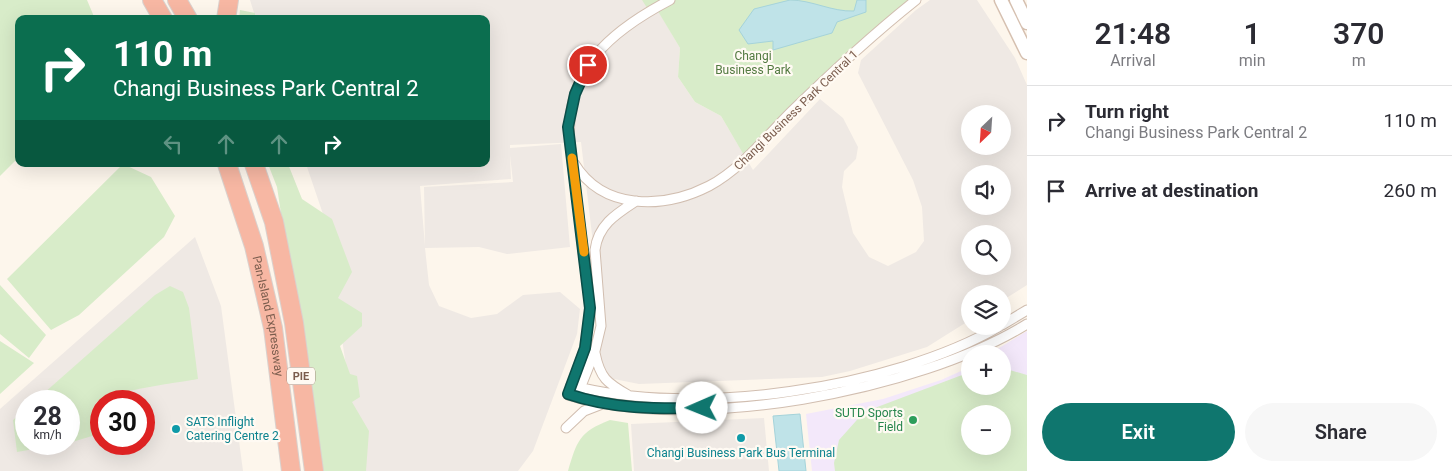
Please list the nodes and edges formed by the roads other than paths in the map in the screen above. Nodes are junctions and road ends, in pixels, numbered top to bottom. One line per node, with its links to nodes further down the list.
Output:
1 (152, 0): 8 (highway)
2 (177, 0): 9 (highway)
3 (229, 0): 10 (highway)
4 (670, 0): 13 (street)
5 (916, 0): 17 (street, Changi Business Park Central 1)
6 (1001, 0): 12 (main road)
7 (1016, 0): 11 (main road)
8 (161, 15)
9 (186, 15)
10 (227, 15)
11 (1027, 23)
12 (1027, 53)
13 (573, 160): 17 (street, Changi Business Park Central 1); 24 (street)
14 (228, 167): 27 (highway, Pan-Island Expressway / PIE)
15 (255, 167): 18 (highway, Pan-Island Expressway / PIE)
16 (266, 167): 18 (highway)
17 (636, 201): 23 (street)
18 (274, 222): 31 (highway, Pan-Island Expressway / PIE)
19 (1027, 310): 20 (street)
20 (1011, 319)
21 (1027, 324): 26 (street)
22 (979, 335): 25 (street)
23 (595, 351): 24 (street); 25 (street)
24 (576, 386): 25 (street); 26 (street)
25 (633, 398)
26 (602, 404): 28 (street)
27 (282, 412): 29 (highway); 30 (highway, Pan-Island Expressway / PIE)
28 (566, 428)
29 (285, 471)
30 (291, 471)
31 (314, 471)

